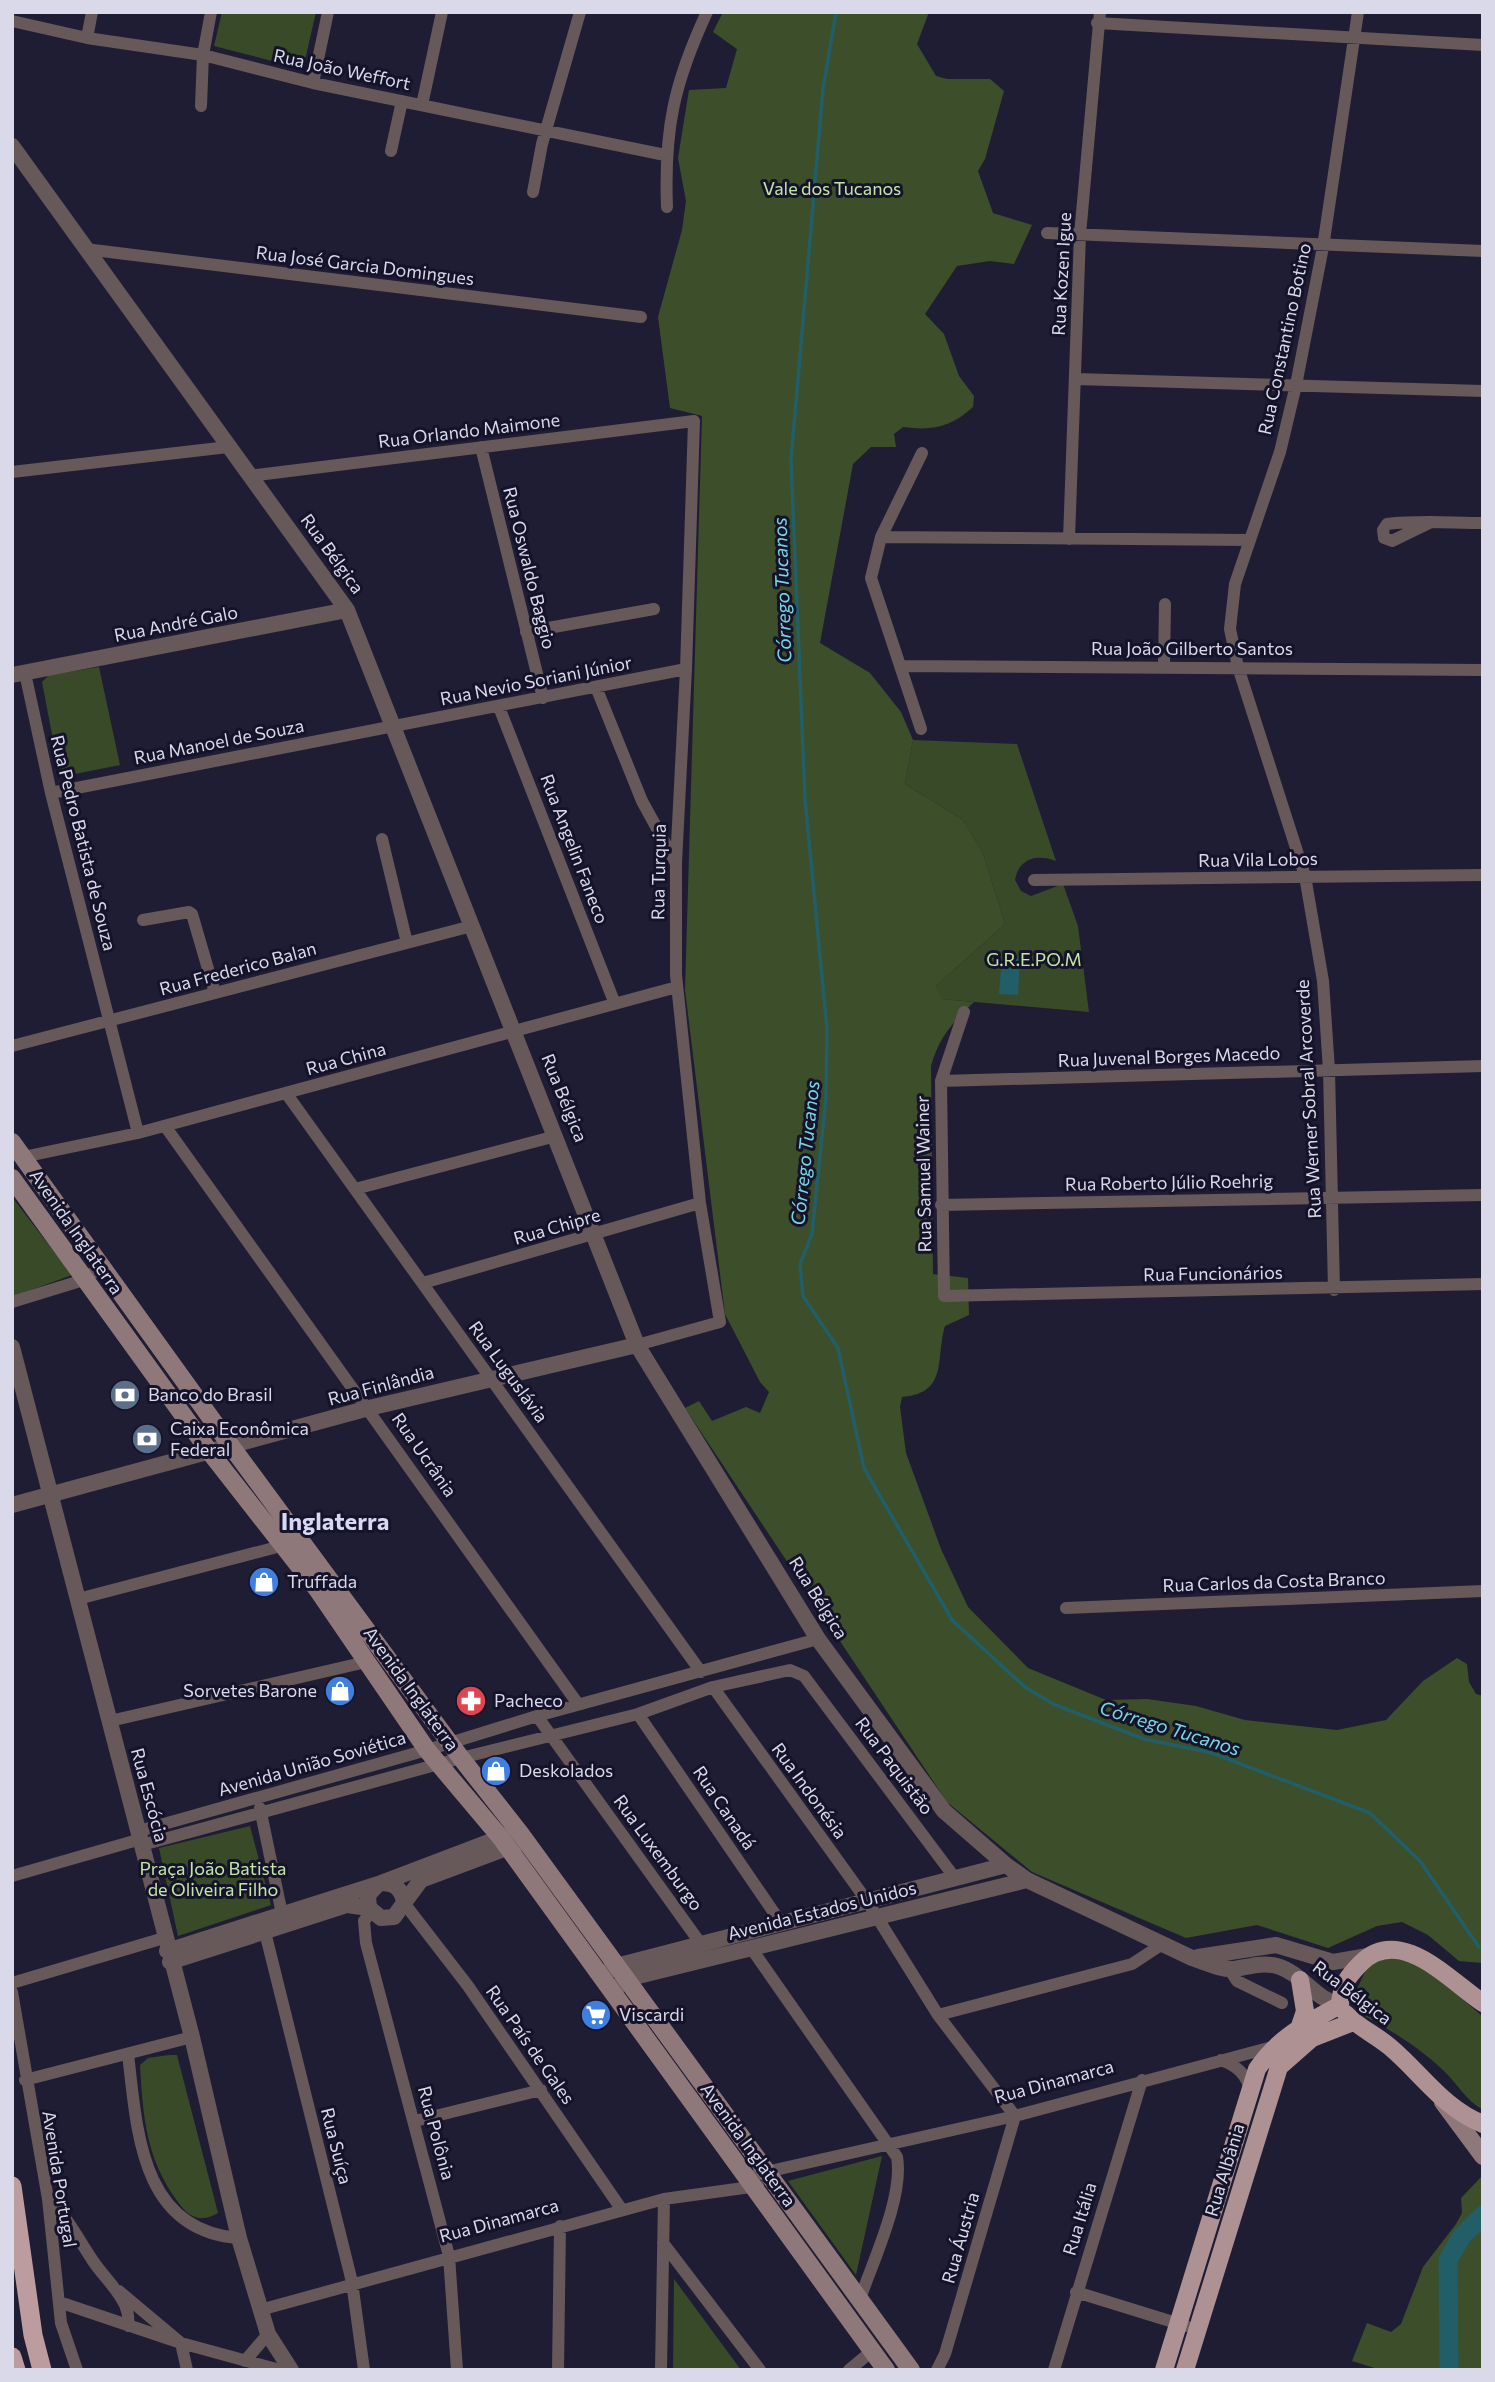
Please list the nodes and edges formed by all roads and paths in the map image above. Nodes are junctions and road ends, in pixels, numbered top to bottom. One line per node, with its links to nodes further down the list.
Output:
1 (92, 12): 11 (street)
2 (211, 12): 13 (street)
3 (328, 12): 14 (street)
4 (442, 12): 16 (street)
5 (580, 12): 18 (street)
6 (707, 12): 21 (street)
7 (1358, 12): 10 (street, Rua Constantino Botino)
8 (1099, 18): 10 (street); 25 (street, Rua Kozen Igue)
9 (12, 21): 11 (street, Rua João Weffort)
10 (1354, 36): 12 (street); 26 (street, Rua Constantino Botino)
11 (87, 38): 13 (street, Rua João Weffort)
12 (1483, 45)
13 (203, 55): 14 (street, Rua João Weffort); 17 (street)
14 (313, 83): 15 (street, Rua João Weffort)
15 (402, 101): 16 (street, Rua João Weffort); 20 (street)
16 (422, 105): 18 (street, Rua João Weffort)
17 (201, 106)
18 (545, 132): 21 (street, Rua João Weffort); 22 (street)
19 (12, 146): 27 (street, Rua Bélgica)
20 (391, 151)
21 (665, 155): 23 (street)
22 (533, 192)
23 (667, 207)
24 (1047, 233): 25 (street)
25 (1080, 235): 26 (street); 30 (street, Rua Kozen Igue)
26 (1323, 247): 28 (street); 31 (street, Rua Constantino Botino)
27 (85, 249): 29 (street, Rua José Garcia Domingues); 34 (street, Rua Bélgica)
28 (1483, 251)
29 (641, 317)
30 (1074, 379): 31 (street); 44 (street, Rua Kozen Igue)
31 (1296, 385): 32 (street); 45 (street, Rua Constantino Botino)
32 (1483, 391)
33 (694, 421): 35 (street, Rua Orlando Maimone); 53 (street, Rua Turquia)
34 (228, 447): 37 (street); 38 (street, Rua Bélgica)
35 (481, 447): 38 (street, Rua Orlando Maimone); 49 (street, Rua Oswaldo Baggio)
36 (922, 453): 43 (street)
37 (12, 472)
38 (249, 476): 48 (street, Rua Bélgica)
39 (1406, 522): 40 (street); 42 (street); 42 (street)
40 (1431, 522): 41 (street); 42 (street)
41 (1483, 523)
42 (1407, 536)
43 (881, 537): 44 (street); 50 (street)
44 (1069, 539): 45 (street)
45 (1250, 540): 52 (street, Rua Constantino Botino)
46 (1165, 604): 51 (street)
47 (654, 609): 49 (street)
48 (347, 610): 55 (street, Rua André Galo); 59 (street, Rua Bélgica)
49 (526, 632): 57 (street, Rua Oswaldo Baggio)
50 (901, 666): 51 (street, Rua João Gilberto Santos); 60 (street)
51 (1164, 666): 52 (street, Rua João Gilberto Santos)
52 (1238, 667): 54 (street, Rua João Gilberto Santos); 65 (street, Rua Werner Sobral Arcoverde)
53 (686, 669): 56 (street, Rua Nevio Soriani Júnior); 63 (street, Rua Turquia)
54 (1483, 670)
55 (19, 674): 61 (street, Rua Pedro Batista de Souza)
56 (596, 687): 57 (street, Rua Nevio Soriani Júnior); 63 (street)
57 (543, 698): 58 (street, Rua Nevio Soriani Júnior)
58 (499, 707): 59 (street, Rua Nevio Soriani Júnior); 72 (street, Rua Angelin Faneco)
59 (393, 725): 61 (street, Rua Manoel de Souza); 68 (street, Rua Bélgica)
60 (921, 729)
61 (51, 793): 74 (street, Rua Pedro Batista de Souza)
62 (382, 839): 69 (street)
63 (676, 863): 70 (street, Rua Turquia)
64 (1483, 875): 65 (street, Rua Vila Lobos)
65 (1305, 876): 66 (street, Rua Vila Lobos); 78 (street, Rua Werner Sobral Arcoverde)
66 (1034, 880)
67 (143, 920): 71 (street)
68 (472, 926): 69 (street, Rua Frederico Balan); 75 (street, Rua Bélgica)
69 (407, 943): 71 (street, Rua Frederico Balan)
70 (677, 987): 72 (street, Rua China); 90 (street, Rua Turquia)
71 (215, 993): 74 (street, Rua Frederico Balan)
72 (615, 1004): 75 (street, Rua China)
73 (964, 1013): 79 (street, Rua Samuel Wainer)
74 (110, 1020): 76 (street, Rua Frederico Balan); 82 (street, Rua Pedro Batista de Souza)
75 (514, 1031): 80 (street, Rua China); 83 (street, Rua Bélgica)
76 (12, 1046)
77 (1483, 1066): 78 (street, Rua Juvenal Borges Macedo)
78 (1329, 1070): 79 (street, Rua Juvenal Borges Macedo); 89 (street, Rua Werner Sobral Arcoverde)
79 (941, 1080): 91 (street, Rua Samuel Wainer)
80 (286, 1093): 81 (street, Rua China); 87 (street, Rua Luguslávia)
81 (165, 1126): 82 (street, Rua China); 104 (street, Rua Ucrânia)
82 (138, 1133): 85 (street, Rua China)
83 (556, 1136): 87 (street); 92 (street, Rua Bélgica)
84 (12, 1142): 85 (main road, Avenida Inglaterra)
85 (18, 1164): 93 (main road, Avenida Inglaterra)
86 (12, 1178): 94 (main road, Avenida Inglaterra)
87 (355, 1189): 95 (street, Rua Luguslávia)
88 (1483, 1195): 89 (street, Rua Roberto Júlio Roehrig)
89 (1332, 1198): 91 (street, Rua Roberto Júlio Roehrig); 97 (street, Rua Werner Sobral Arcoverde)
90 (700, 1203): 92 (street, Rua Chipre); 100 (street, Rua Turquia)
91 (941, 1205): 98 (street, Rua Samuel Wainer)
92 (596, 1235): 95 (street, Rua Chipre); 101 (street, Rua Bélgica)
93 (101, 1268): 94 (street); 105 (main road, Avenida Inglaterra)
94 (85, 1279): 99 (street); 106 (main road, Avenida Inglaterra)
95 (423, 1283): 103 (street, Rua Luguslávia)
96 (1483, 1284): 97 (street, Rua Funcionários)
97 (1334, 1290): 98 (street, Rua Funcionários)
98 (944, 1296)
99 (12, 1303)
100 (720, 1322): 101 (street, Rua Finlândia)
101 (638, 1345): 103 (street, Rua Finlândia); 115 (street, Rua Bélgica)
102 (12, 1347): 107 (street, Rua Escócia)
103 (491, 1377): 104 (street, Rua Finlândia); 117 (street, Rua Luguslávia)
104 (369, 1408): 105 (street, Rua Finlândia); 120 (street, Rua Ucrânia)
105 (231, 1446): 106 (street, Rua Finlândia); 110 (main road, Avenida Inglaterra)
106 (209, 1451): 107 (street, Rua Finlândia); 109 (main road, Avenida Inglaterra)
107 (49, 1494): 108 (street, Rua Finlândia); 112 (street, Rua Escócia)
108 (12, 1505)
109 (285, 1545): 110 (main road, Avenida Inglaterra); 112 (street)
110 (323, 1584): 113 (main road, Avenida Inglaterra)
111 (1483, 1591): 114 (street, Rua Carlos da Costa Branco)
112 (78, 1599): 123 (street, Rua Escócia)
113 (335, 1599): 116 (main road, Avenida Inglaterra); 125 (main road, Avenida Inglaterra)
114 (1066, 1608)
115 (818, 1639): 117 (street, Avenida União Soviética); 134 (street, Rua Bélgica)
116 (366, 1662): 123 (street); 126 (main road, Avenida Inglaterra)
117 (701, 1672): 120 (street, Avenida União Soviética)
118 (804, 1676): 119 (street, Avenida União Soviética); 136 (street, Rua Paquistão)
119 (713, 1687): 121 (street, Avenida União Soviética); 139 (street, Rua Indonésia)
120 (578, 1704): 122 (street, Avenida União Soviética)
121 (638, 1714): 124 (street, Avenida União Soviética); 144 (street, Rua Canadá)
122 (537, 1716): 124 (street, Rua Luxemburgo); 125 (street, Avenida União Soviética)
123 (110, 1721): 132 (street, Rua Escócia)
124 (550, 1735): 127 (street, Avenida União Soviética); 147 (street, Rua Luxemburgo)
125 (450, 1743): 126 (street, Avenida União Soviética); 127 (main road, Avenida Inglaterra)
126 (427, 1750): 128 (main road, Avenida Inglaterra); 129 (street, Avenida União Soviética)
127 (461, 1758): 128 (street, Avenida União Soviética); 131 (main road, Avenida Inglaterra)
128 (439, 1765): 130 (street, Avenida União Soviética); 133 (main road, Avenida Inglaterra)
129 (257, 1798): 130 (street); 132 (street, Avenida União Soviética)
130 (261, 1814): 132 (street, Avenida União Soviética); 142 (street)
131 (522, 1835): 133 (street); 153 (main road, Avenida Inglaterra)
132 (141, 1838): 135 (street); 149 (street, Rua Escócia)
133 (505, 1844): 138 (street); 140 (street); 153 (main road, Avenida Inglaterra)
134 (1006, 1865): 136 (street, Avenida Estados Unidos); 137 (street, Rua Bélgica)
135 (12, 1876)
136 (955, 1878): 139 (street, Avenida Estados Unidos)
137 (1027, 1880): 143 (street, Avenida Estados Unidos); 146 (street, Rua Bélgica)
138 (379, 1883): 140 (street); 141 (street); 142 (street)
139 (867, 1901): 143 (street, Rua Indonésia); 144 (street, Avenida Estados Unidos)
140 (404, 1903): 141 (street); 172 (street, Rua País de Gales)
141 (370, 1910): 145 (street); 175 (street, Rua Polônia)
142 (282, 1914): 149 (street)
143 (877, 1917): 148 (street, Avenida Estados Unidos); 162 (street, Rua Indonésia)
144 (781, 1923): 147 (street, Avenida Estados Unidos)
145 (265, 1932): 149 (street); 191 (street, Rua Suíça)
146 (1164, 1942): 151 (street, Rua Bélgica); 162 (street)
147 (701, 1944): 153 (street, Avenida Estados Unidos)
148 (751, 1948): 153 (street, Avenida Estados Unidos); 177 (street)
149 (167, 1950): 155 (street); 165 (street, Rua Escócia)
150 (1368, 1956): 151 (street, Rua Bélgica); 156 (main road, Rua Bélgica); 161 (main road)
151 (1192, 1958): 152 (street, Rua Bélgica)
152 (1229, 1969): 154 (street, Rua Bélgica); 159 (street)
153 (614, 1978): 179 (main road, Avenida Inglaterra); 181 (main road, Avenida Inglaterra)
154 (1300, 1980): 161 (street, Rua Bélgica); 164 (main road)
155 (12, 1983)
156 (1461, 1988): 157 (main road); 160 (main road, Rua Bélgica)
157 (1483, 1990)
158 (12, 1992): 169 (street, Avenida Portugal)
159 (1282, 2003)
160 (1483, 2003)
161 (1340, 2005): 163 (main road, Rua Bélgica); 164 (main road, Rua Dinamarca)
162 (938, 2015): 174 (street, Rua Indonésia)
163 (1353, 2022): 173 (main road, Rua Bélgica); 199 (main road, Rua Albânia)
164 (1300, 2026): 166 (main road, Rua Dinamarca)
165 (192, 2037): 167 (street); 186 (street, Rua Escócia)
166 (1272, 2047): 168 (street, Rua Dinamarca); 171 (main road, Rua Albânia)
167 (128, 2054): 169 (street); 186 (street)
168 (1221, 2060): 170 (street, Rua Dinamarca); 171 (street)
169 (25, 2080): 182 (street, Avenida Portugal)
170 (1142, 2080): 174 (street, Rua Dinamarca); 193 (street, Rua Itália)
171 (1251, 2090): 197 (main road, Rua Albânia)
172 (541, 2091): 175 (street); 184 (street, Rua País de Gales)
173 (1441, 2099): 176 (main road); 178 (main road, Rua Bélgica)
174 (1015, 2116): 177 (street, Rua Dinamarca); 220 (street, Rua Áustria)
175 (415, 2121): 188 (street, Rua Polônia)
176 (1483, 2124)
177 (888, 2143): 179 (street, Rua Dinamarca); 194 (street)
178 (1483, 2156)
179 (768, 2174): 181 (street, Rua Dinamarca); 194 (main road, Avenida Inglaterra)
180 (12, 2186): 207 (highway)
181 (750, 2186): 183 (street, Rua Dinamarca); 203 (main road, Avenida Inglaterra)
182 (48, 2199): 192 (street); 195 (street, Avenida Portugal)
183 (664, 2199): 184 (street, Rua Dinamarca); 187 (street)
184 (622, 2210): 185 (street, Rua Dinamarca)
185 (560, 2226): 188 (street, Rua Dinamarca); 214 (street)
186 (239, 2238): 196 (street, Rua Escócia)
187 (663, 2243): 189 (street); 190 (street)
188 (449, 2256): 191 (street, Rua Dinamarca); 213 (street, Rua Polônia)
189 (662, 2276): 190 (street); 215 (street)
190 (688, 2276): 216 (street)
191 (352, 2282): 196 (street, Rua Dinamarca); 212 (street, Rua Suíça)
192 (113, 2286): 198 (street); 202 (street)
193 (1076, 2292): 197 (street); 221 (street, Rua Itália)
194 (860, 2299): 201 (main road, Avenida Inglaterra)
195 (59, 2302): 198 (street); 208 (street, Avenida Portugal)
196 (260, 2310): 200 (street, Rua Escócia)
197 (1178, 2324): 199 (street); 222 (main road, Rua Albânia)
198 (128, 2326): 202 (street)
199 (1198, 2329): 223 (main road, Rua Albânia)
200 (268, 2334): 205 (street); 211 (street, Rua Escócia)
201 (888, 2337): 203 (street); 219 (main road, Avenida Inglaterra)
202 (181, 2343): 205 (street); 209 (street)
203 (872, 2351): 217 (street); 218 (main road, Avenida Inglaterra)
204 (12, 2357): 206 (highway)
205 (245, 2361): 210 (street)
206 (16, 2370)
207 (42, 2370)
208 (78, 2370)
209 (187, 2370)
210 (280, 2370)
211 (291, 2370)
212 (364, 2370)
213 (457, 2370)
214 (558, 2370)
215 (661, 2370)
216 (760, 2370)
217 (849, 2370)
218 (887, 2370)
219 (911, 2370)
220 (937, 2370)
221 (1054, 2370)
222 (1164, 2370)
223 (1185, 2370)

